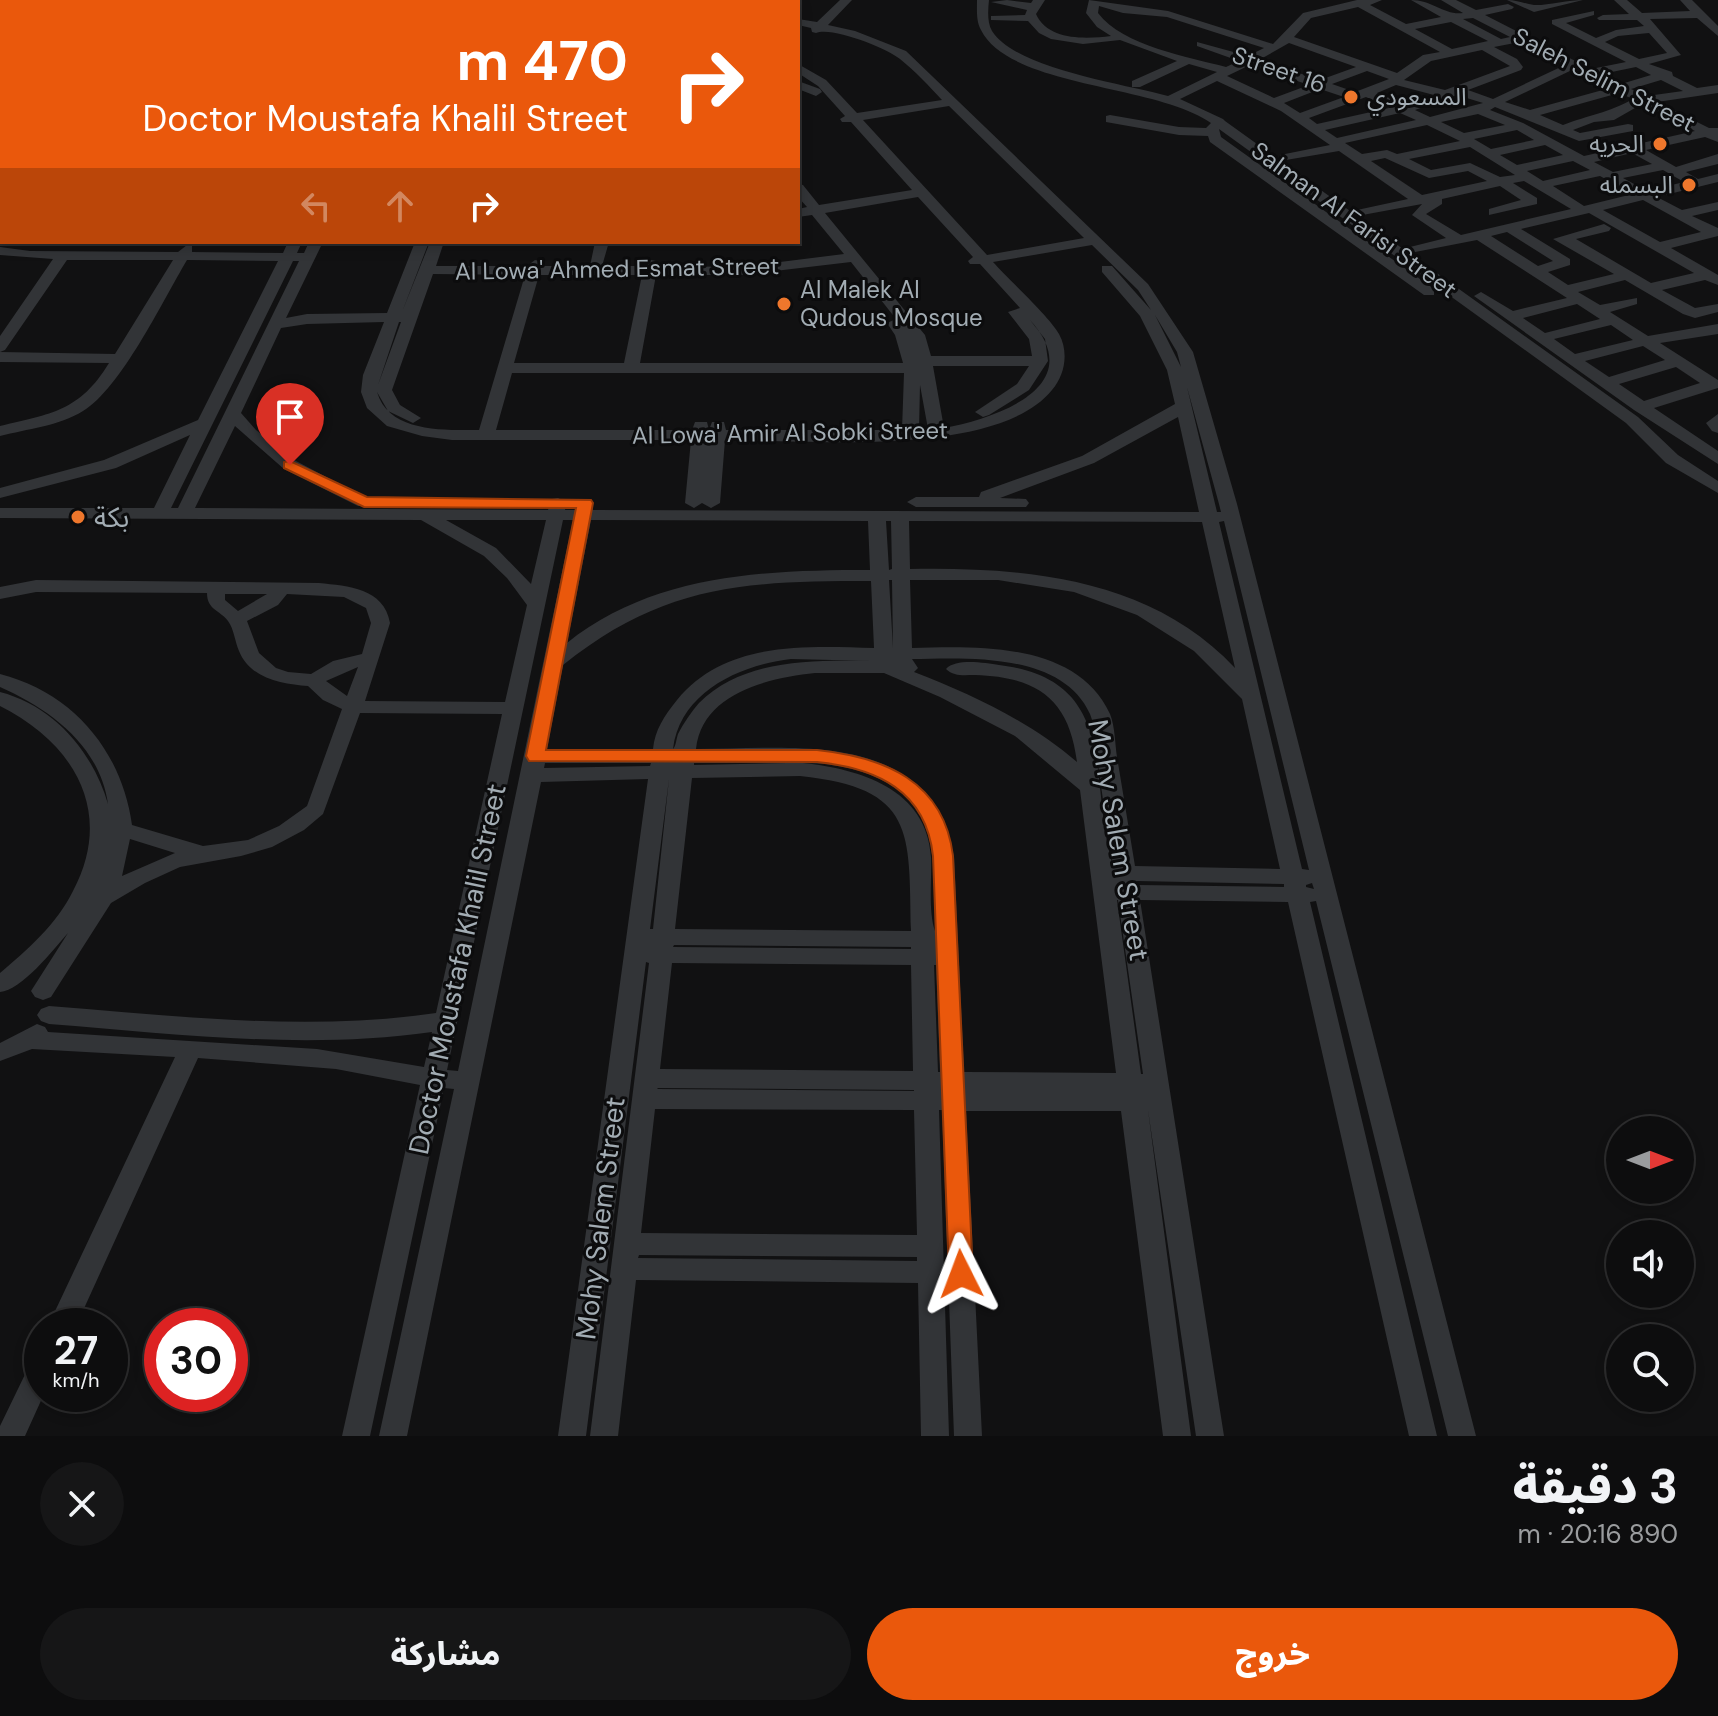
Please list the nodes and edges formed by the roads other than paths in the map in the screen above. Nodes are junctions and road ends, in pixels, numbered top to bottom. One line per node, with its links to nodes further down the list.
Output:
1 (833, 0): 26 (street)
2 (846, 0): 26 (street)
3 (1303, 0): 15 (street)
4 (1417, 0): 24 (street)
5 (1686, 0): 19 (street)
6 (993, 1): 14 (street); 23 (street); 71 (street, Salman Al Farisi Street)
7 (1094, 1): 17 (street); 29 (street)
8 (1368, 1): 15 (street); 27 (street)
9 (1454, 1): 18 (street, Saleh Selim Street)
10 (1569, 1): 13 (street); 16 (street)
11 (1174, 2): 17 (street)
12 (1622, 2): 20 (street); 21 (street)
13 (1511, 3): 18 (street)
14 (1034, 8): 23 (street); 29 (street)
15 (1322, 10): 36 (street)
16 (1595, 11): 20 (street); 30 (street); 32 (street)
17 (1153, 12): 25 (street); 31 (street)
18 (1474, 14): 24 (street); 37 (street, Saleh Selim Street)
19 (1701, 15): 21 (street); 22 (street); 33 (street)
20 (1640, 16): 21 (street); 28 (street)
21 (1667, 16)
22 (1718, 16)
23 (995, 18): 62 (street, Salman Al Farisi Street)
24 (1452, 18): 27 (street); 38 (street)
25 (1136, 21)
26 (805, 25): 74 (street)
27 (1404, 28): 43 (street)
28 (1652, 29): 32 (street); 47 (street)
29 (1117, 32): 45 (street)
30 (1575, 32): 34 (street); 39 (street)
31 (1227, 33): 40 (street); 42 (street)
32 (1616, 33): 39 (street)
33 (1718, 33)
34 (1559, 35)
35 (1544, 38): 37 (street)
36 (1288, 39): 42 (street); 44 (street)
37 (1524, 40): 38 (street); 51 (street, Saleh Selim Street)
38 (1498, 42): 41 (street)
39 (1596, 42): 50 (street)
40 (1201, 44): 45 (street); 48 (street, Street 16)
41 (1482, 45): 43 (street); 68 (street)
42 (1275, 48): 48 (street)
43 (1449, 52): 61 (street)
44 (1330, 53): 49 (street); 52 (street)
45 (1176, 55): 46 (street)
46 (1191, 59): 56 (street); 62 (street)
47 (1669, 59): 50 (street); 57 (street)
48 (1250, 60): 54 (street, Street 16); 56 (street)
49 (1313, 61)
50 (1636, 62): 55 (street); 58 (street)
51 (1574, 65): 55 (street, Saleh Selim Street); 59 (street)
52 (1369, 66): 61 (street); 63 (street)
53 (800, 69): 81 (street, Al Lowa' Amir Al Sobki Street)
54 (1292, 71): 63 (street, Street 16); 66 (street)
55 (1589, 72): 59 (street); 65 (street, Saleh Selim Street)
56 (1222, 74): 66 (street); 71 (street)
57 (1687, 74): 58 (street); 67 (street)
58 (1664, 75): 65 (street); 67 (street)
59 (1550, 76): 75 (street)
60 (800, 79): 69 (street, Al Lowa' Amir Al Sobki Street)
61 (1397, 80): 68 (street); 70 (street)
62 (1136, 84): 71 (street, Salman Al Farisi Street)
63 (1321, 85): 70 (street, Street 16); 73 (street)
64 (800, 86): 69 (street)
65 (1618, 87): 72 (street, Saleh Selim Street); 77 (street)
66 (1250, 90): 73 (street)
67 (1705, 90): 72 (street)
68 (1458, 91): 75 (street); 76 (street)
69 (816, 92): 81 (street, Al Lowa' Amir Al Sobki Street)
70 (1363, 95): 76 (street, Street 16); 79 (street)
71 (1175, 97): 84 (street, Salman Al Farisi Street); 99 (street, Salman Al Farisi Street)
72 (1644, 100): 78 (street); 88 (street, Saleh Selim Street)
73 (1274, 102): 79 (street)
74 (948, 106): 81 (street); 124 (street)
75 (1487, 107): 77 (street); 82 (street); 83 (street)
76 (1406, 109): 82 (street, Street 16); 86 (street)
77 (1530, 115): 87 (street)
78 (1607, 117): 85 (street); 87 (street)
79 (1298, 118): 86 (street)
80 (1110, 119): 84 (street)
81 (850, 121): 110 (street, Al Lowa' Amir Al Sobki Street)
82 (1439, 125): 91 (street, Street 16); 94 (street)
83 (1519, 126): 91 (street); 92 (street)
84 (1215, 127): 177 (street, Salman Al Farisi Street)
85 (1628, 128): 89 (street); 93 (street)
86 (1312, 129): 94 (street)
87 (1564, 129): 89 (street)
88 (1715, 133): 90 (street)
89 (1579, 137): 96 (street)
90 (1682, 138): 93 (street); 101 (street)
91 (1466, 140): 97 (street, Street 16); 100 (street)
92 (1547, 141): 97 (street); 98 (street)
93 (1658, 143): 95 (street)
94 (1337, 144): 99 (street); 102 (street)
95 (1634, 149): 96 (street); 103 (street)
96 (1599, 152): 98 (street)
97 (1489, 153): 104 (street, Street 16)
98 (1574, 157): 104 (street); 105 (street)
99 (1285, 158): 118 (street, Salman Al Farisi Street)
100 (1397, 158): 102 (street); 107 (street)
101 (1718, 158): 103 (street)
102 (1358, 159): 113 (street)
103 (1670, 168): 105 (street); 108 (street)
104 (1521, 173): 107 (street); 109 (street, Street 16)
105 (1605, 175): 109 (street); 112 (street)
106 (1718, 178): 108 (street)
107 (1500, 182): 111 (street); 117 (street)
108 (1696, 183): 112 (street)
109 (1541, 185): 116 (street, Street 16)
110 (913, 190): 115 (street); 140 (street, Al Lowa' Amir Al Sobki Street)
111 (1442, 194): 113 (street); 126 (street)
112 (1642, 195): 116 (street); 119 (street)
113 (1418, 199): 118 (street)
114 (1718, 206): 119 (street)
115 (803, 208): 139 (street)
116 (1586, 209): 120 (street); 131 (street, Street 16)
117 (1494, 212)
118 (1362, 213): 136 (street, Salman Al Farisi Street)
119 (1679, 215): 122 (street)
120 (1508, 227): 123 (street); 130 (street)
121 (1604, 228): 125 (street)
122 (1716, 233): 131 (street)
123 (1479, 235): 126 (street); 146 (street)
124 (1085, 238): 140 (street); 175 (street); 201 (street)
125 (1564, 238): 130 (street); 137 (street)
126 (1459, 240): 136 (street)
127 (421, 244): 154 (street, Al Lowa' Amir Al Sobki Street)
128 (436, 244): 143 (street, Al Lowa' Amir Al Sobki Street)
129 (601, 244): 142 (street)
130 (1537, 244): 141 (street)
131 (1658, 247): 148 (street, Street 16)
132 (7, 248): 133 (street); 138 (street)
133 (180, 249): 134 (street); 138 (street); 167 (street)
134 (291, 250): 135 (street); 180 (street)
135 (312, 250): 151 (street)
136 (1415, 250): 155 (street, Salman Al Farisi Street)
137 (1587, 251): 141 (street); 147 (street)
138 (57, 255): 158 (street); 162 (street)
139 (846, 255): 145 (street, Al Lowa' Ahmed Esmat Street); 169 (street)
140 (975, 257): 165 (street, Al Lowa' Amir Al Sobki Street); 181 (street, Al Lowa' Amir Al Sobki Street)
141 (1560, 258): 146 (street)
142 (596, 264): 144 (street, Al Lowa' Ahmed Esmat Street); 145 (street, Al Lowa' Ahmed Esmat Street)
143 (428, 267): 144 (street, Al Lowa' Ahmed Esmat Street); 154 (street, Al Lowa' Amir Al Sobki Street)
144 (540, 267): 145 (street, Al Lowa' Ahmed Esmat Street); 168 (street)
145 (657, 268): 170 (street)
146 (1537, 271): 149 (street)
147 (1627, 275): 149 (street); 150 (street)
148 (1712, 278): 150 (street)
149 (1574, 294): 153 (street); 155 (street)
150 (1646, 296): 152 (street); 153 (street)
151 (285, 305): 154 (street); 157 (street)
152 (1718, 308)
153 (1599, 310): 156 (street)
154 (403, 313): 157 (street); 183 (street, Al Lowa' Amir Al Sobki Street)
155 (1511, 316): 160 (street, Salman Al Farisi Street)
156 (1614, 320): 160 (street); 161 (street)
157 (276, 325): 176 (street)
158 (0, 326)
159 (1718, 329): 161 (street)
160 (1542, 338): 164 (street, Salman Al Farisi Street)
161 (1647, 341): 164 (street); 166 (street)
162 (0, 347)
163 (0, 357): 167 (street)
164 (1573, 359): 174 (street, Salman Al Farisi Street)
165 (1040, 361): 169 (street); 181 (street, Al Lowa' Amir Al Sobki Street)
166 (1679, 361): 173 (street); 174 (street)
167 (112, 362): 171 (street); 179 (street); 186 (street)
168 (513, 363): 170 (street); 183 (street)
169 (916, 363): 170 (street); 181 (street); 185 (street)
170 (639, 364)
171 (0, 365)
172 (1718, 368): 173 (street)
173 (1698, 373): 177 (street)
174 (1606, 383): 177 (street, Salman Al Farisi Street)
175 (1182, 407): 193 (street); 200 (street)
176 (232, 413): 192 (street); 196 (street)
177 (1636, 414): 187 (street, Salman Al Farisi Street); 188 (street, Salman Al Farisi Street)
178 (1718, 419): 182 (street)
179 (0, 423)
180 (203, 424): 191 (street); 195 (street)
181 (935, 428): 185 (street, Al Lowa' Amir Al Sobki Street)
182 (1718, 428)
183 (495, 430): 184 (street, Al Lowa' Amir Al Sobki Street)
184 (709, 430): 185 (street, Al Lowa' Amir Al Sobki Street); 194 (street)
185 (910, 430)
186 (0, 431)
187 (1688, 440): 188 (street); 189 (street, Salman Al Farisi Street)
188 (1655, 445): 190 (street, Salman Al Farisi Street)
189 (1714, 454)
190 (1717, 486)
191 (0, 493)
192 (364, 502): 196 (street); 197 (street)
193 (965, 502): 194 (street); 200 (street)
194 (702, 503): 198 (street)
195 (163, 507): 196 (street); 199 (street)
196 (186, 507): 202 (street)
197 (556, 509): 198 (street); 202 (street); 210 (street, Doctor Moustafa Khalil Street)
198 (584, 509): 203 (street); 214 (street, Doctor Moustafa Khalil Street)
199 (3, 511)
200 (1207, 511): 201 (street); 204 (street); 218 (street)
201 (1230, 511): 229 (street)
202 (421, 514): 210 (street)
203 (877, 516): 204 (street); 205 (street)
204 (900, 516): 206 (street)
205 (880, 575): 206 (street); 213 (street); 214 (street)
206 (901, 575): 213 (street); 218 (street)
207 (216, 589): 208 (street); 209 (street); 211 (street)
208 (282, 589): 211 (street); 212 (street)
209 (0, 593)
210 (536, 605): 220 (street, Doctor Moustafa Khalil Street)
211 (237, 619): 216 (street)
212 (371, 658): 216 (street); 219 (street)
213 (893, 661): 221 (street, Mohy Salem Street); 223 (street); 223 (street, Mohy Salem Street); 227 (street, Mohy Salem Street)
214 (555, 662): 222 (street, Doctor Moustafa Khalil Street)
215 (0, 680): 224 (street)
216 (314, 680): 219 (street)
217 (0, 698): 234 (street)
218 (1250, 700): 228 (street)
219 (355, 707): 220 (street); 225 (street)
220 (514, 708): 237 (street, Doctor Moustafa Khalil Street)
221 (672, 764): 222 (street); 231 (street, Mohy Salem Street); 232 (street, Mohy Salem Street); 233 (street)
222 (534, 766): 242 (street, Doctor Moustafa Khalil Street)
223 (1090, 787): 226 (street, Mohy Salem Street)
224 (123, 830): 225 (street); 230 (street)
225 (202, 853): 230 (street)
226 (1104, 882): 227 (street); 246 (street, Mohy Salem Street)
227 (1128, 883): 228 (street); 247 (street, Mohy Salem Street)
228 (1295, 886): 229 (street); 261 (street)
229 (1324, 886): 262 (street)
230 (103, 898): 235 (street)
231 (636, 946): 232 (street); 255 (street, Mohy Salem Street)
232 (662, 946): 233 (street); 243 (street, Mohy Salem Street)
233 (934, 948): 244 (street); 245 (street)
234 (2, 984): 235 (street)
235 (43, 991): 236 (street)
236 (49, 1015): 237 (street); 238 (street)
237 (445, 1021): 241 (street, Doctor Moustafa Khalil Street)
238 (29, 1040): 239 (street); 240 (street)
239 (190, 1050): 241 (street); 250 (street)
240 (0, 1052)
241 (432, 1080): 242 (street); 253 (street, Doctor Moustafa Khalil Street)
242 (467, 1081): 254 (street, Doctor Moustafa Khalil Street)
243 (645, 1088): 244 (street); 248 (street, Mohy Salem Street)
244 (926, 1091): 245 (street); 249 (street)
245 (953, 1091): 246 (street); 258 (street)
246 (1132, 1092): 247 (street); 259 (street, Mohy Salem Street)
247 (1159, 1093): 260 (street, Mohy Salem Street)
248 (625, 1257): 249 (street); 256 (street, Mohy Salem Street)
249 (930, 1259): 257 (street)
250 (70, 1308)
251 (24, 1407): 252 (street)
252 (10, 1436)
253 (356, 1436)
254 (393, 1436)
255 (572, 1436)
256 (604, 1436)
257 (935, 1436)
258 (968, 1436)
259 (1177, 1436)
260 (1210, 1436)
261 (1423, 1436)
262 (1462, 1436)

